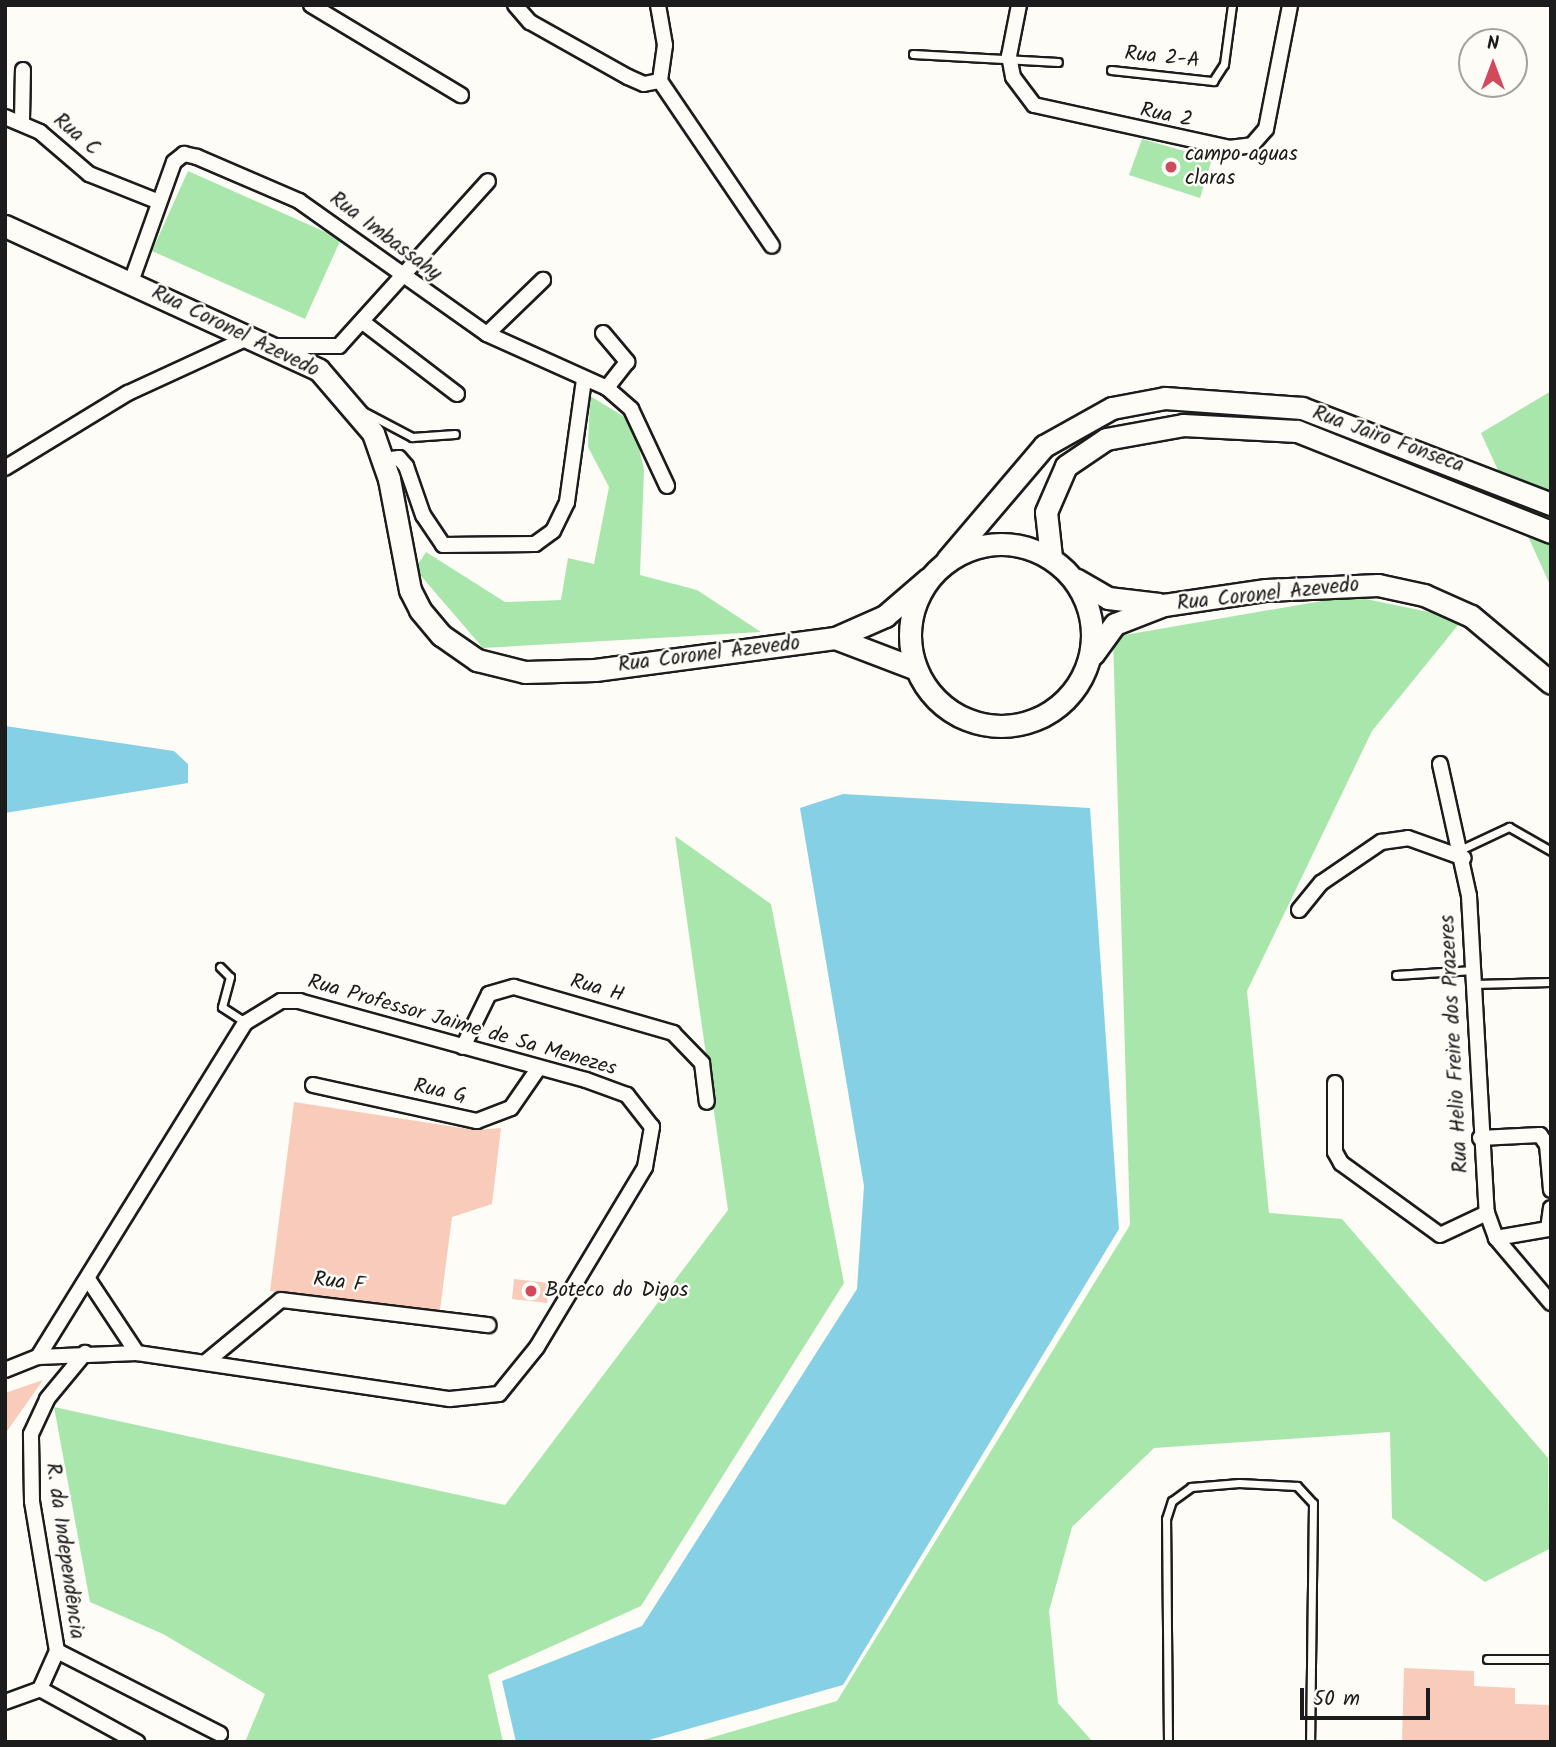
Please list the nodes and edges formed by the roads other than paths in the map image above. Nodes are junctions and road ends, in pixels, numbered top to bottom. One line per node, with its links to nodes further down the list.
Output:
1 (311, 5): 13 (street)
2 (515, 5): 12 (street)
3 (658, 5): 12 (street)
4 (1019, 5): 8 (street)
5 (1232, 5): 11 (lane, Rua 2-A)
6 (1290, 5): 8 (street, Rua 2)
7 (913, 54): 8 (lane)
8 (1009, 56): 9 (lane)
9 (1059, 62)
10 (23, 70): 15 (street)
11 (1111, 70)
12 (660, 81): 19 (street)
13 (461, 95)
14 (5, 117): 15 (street, Rua C)
15 (22, 120): 17 (street, Rua C)
16 (488, 181): 20 (street)
17 (159, 202): 20 (street, Rua Imbassahy); 22 (street, Rua Imbassahy)
18 (5, 226): 22 (main road, Rua Coronel Azevedo)
19 (772, 246)
20 (402, 278): 23 (street); 25 (street, Rua Imbassahy)
21 (543, 280): 25 (street)
22 (131, 282): 26 (main road, Rua Coronel Azevedo)
23 (364, 323): 27 (street); 30 (street)
24 (603, 333): 29 (street)
25 (487, 334): 28 (street, Rua Imbassahy)
26 (252, 336): 27 (main road, Rua Coronel Azevedo); 34 (street)
27 (273, 346): 31 (main road, Rua Coronel Azevedo)
28 (584, 380): 29 (street, Rua Imbassahy); 33 (street)
29 (607, 388): 35 (street, Rua Imbassahy)
30 (457, 394)
31 (357, 409): 32 (lane); 33 (main road, Rua Coronel Azevedo)
32 (455, 434)
33 (383, 460): 43 (main road, Rua Coronel Azevedo)
34 (5, 468)
35 (667, 486)
36 (1551, 504): 39 (main road, Rua Jairo Fonseca)
37 (1551, 532): 38 (main road, Rua Jairo Fonseca)
38 (1051, 557): 39 (main road); 41 (main road)
39 (947, 560): 40 (main road)
40 (928, 579): 43 (main road); 45 (main road)
41 (1074, 579): 42 (main road); 44 (main road)
42 (1164, 605): 44 (main road); 46 (main road, Rua Coronel Azevedo)
43 (835, 638): 45 (main road)
44 (1090, 659): 45 (main road)
45 (916, 669)
46 (1551, 683)
47 (1440, 764): 49 (street, Rua Helio Freire dos Prazeres)
48 (1551, 851): 49 (lane)
49 (1463, 854): 50 (street); 53 (street, Rua Helio Freire dos Prazeres)
50 (1299, 911)
51 (220, 967): 55 (lane)
52 (1396, 975): 53 (lane)
53 (1474, 977): 54 (lane); 61 (street, Rua Helio Freire dos Prazeres)
54 (1550, 982)
55 (245, 1023): 56 (street, Rua Professor Jaime de Sa Menezes); 67 (street, Rua Professor Jaime de Sa Menezes)
56 (463, 1046): 57 (street, Rua Professor Jaime de Sa Menezes); 60 (street, Rua H)
57 (538, 1069): 59 (street, Rua G); 73 (street, Rua Professor Jaime de Sa Menezes)
58 (1335, 1083): 64 (street)
59 (313, 1085)
60 (707, 1102)
61 (1480, 1138): 62 (street); 64 (street, Rua Helio Freire dos Prazeres)
62 (1551, 1190)
63 (1551, 1208): 65 (street)
64 (1487, 1213): 66 (street, Rua Helio Freire dos Prazeres)
65 (1549, 1229): 66 (street)
66 (1496, 1238): 68 (street, Rua Helio Freire dos Prazeres)
67 (88, 1279): 71 (street); 72 (street, Rua Professor Jaime de Sa Menezes)
68 (1551, 1303)
69 (488, 1325): 73 (street, Rua F)
70 (85, 1353): 71 (street, Rua Professor Jaime de Sa Menezes); 72 (street, Rua Professor Jaime de Sa Menezes); 75 (street, R. da Independência)
71 (136, 1353): 73 (street, Rua Professor Jaime de Sa Menezes)
72 (38, 1357): 74 (street)
73 (206, 1362)
74 (5, 1370)
75 (57, 1651): 78 (street, R. da Independência); 80 (street)
76 (1487, 1659): 77 (lane)
77 (1551, 1659)
78 (40, 1689): 79 (street); 81 (street)
79 (5, 1702)
80 (220, 1734)
81 (137, 1742)
82 (1168, 1742): 83 (lane)
83 (1310, 1742)

